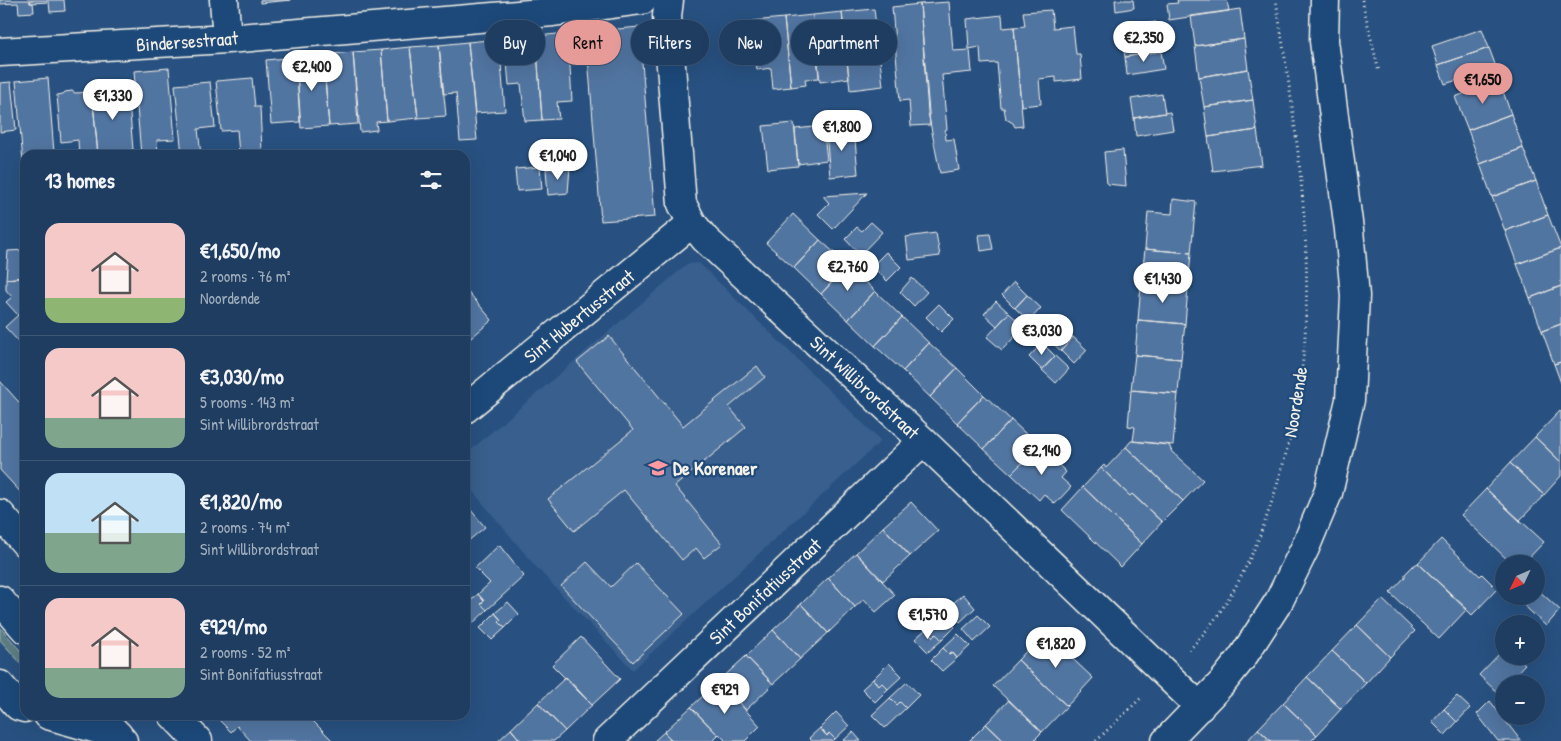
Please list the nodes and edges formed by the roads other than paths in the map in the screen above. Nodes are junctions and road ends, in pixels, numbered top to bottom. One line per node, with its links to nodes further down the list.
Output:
1 (224, 0): 5 (street)
2 (642, 0): 5 (street, Bindersestraat)
3 (669, 0): 7 (street, Sint Willibrordstraat)
4 (1325, 0): 16 (street)
5 (227, 39): 6 (street, Bindersestraat)
6 (0, 52)
7 (692, 223): 8 (street, Sint Hubertusstraat); 9 (street, Sint Willibrordstraat)
8 (470, 406)
9 (923, 441): 16 (street, Sint Willibrordstraat); 22 (street, Sint Bonifatiusstraat)
10 (0, 514): 11 (street)
11 (20, 537)
12 (0, 600): 13 (street)
13 (20, 623)
14 (0, 685): 15 (street)
15 (20, 707)
16 (1200, 707): 23 (street)
17 (64, 720): 20 (street)
18 (104, 720): 20 (street)
19 (178, 720): 21 (street)
20 (120, 738)
21 (198, 741)
22 (607, 741)
23 (1166, 741)

